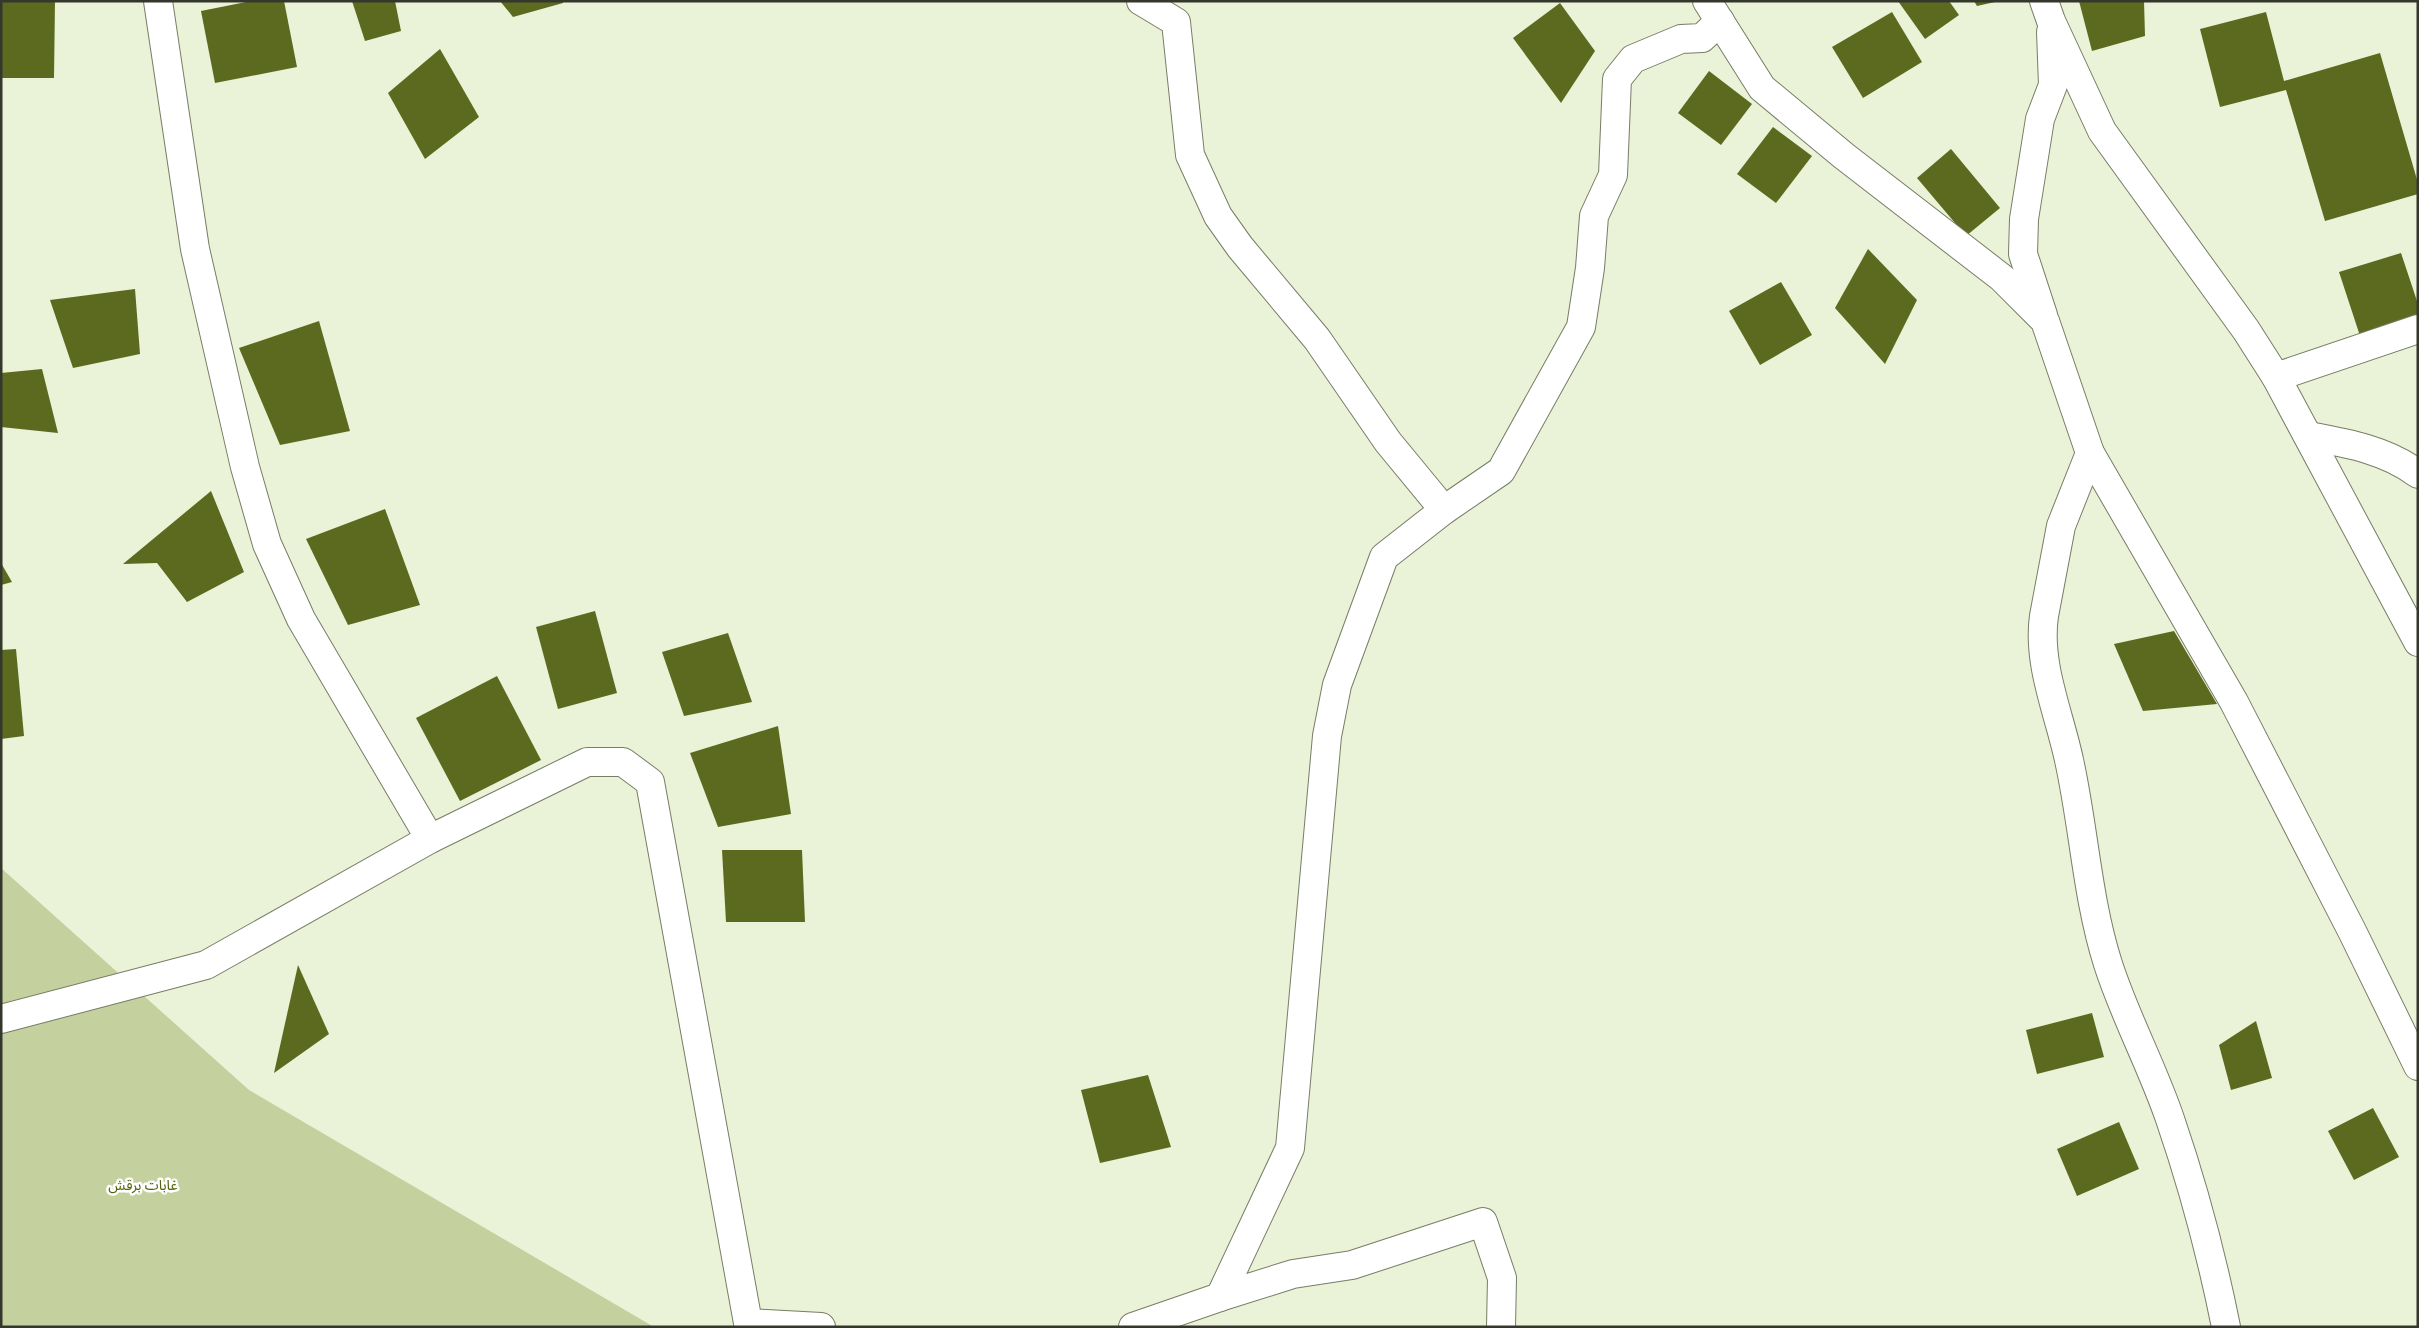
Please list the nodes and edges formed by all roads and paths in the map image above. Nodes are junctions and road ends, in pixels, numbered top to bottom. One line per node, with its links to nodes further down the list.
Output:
1 (158, 1): 13 (street)
2 (1142, 1): 11 (street)
3 (1713, 11): 5 (street); 11 (street)
4 (2047, 11): 5 (street); 7 (street)
5 (2045, 321): 9 (street)
6 (2418, 329): 7 (street)
7 (2276, 377): 8 (street)
8 (2308, 436): 10 (street); 12 (street)
9 (2090, 452): 15 (street); 20 (street)
10 (2418, 474)
11 (1444, 510): 16 (street)
12 (2418, 642)
13 (430, 840): 14 (street); 17 (street)
14 (1, 1019)
15 (2418, 1066)
16 (1220, 1298): 18 (street); 19 (street)
17 (821, 1327)
18 (1133, 1327)
19 (1501, 1327)
20 (2226, 1327)

